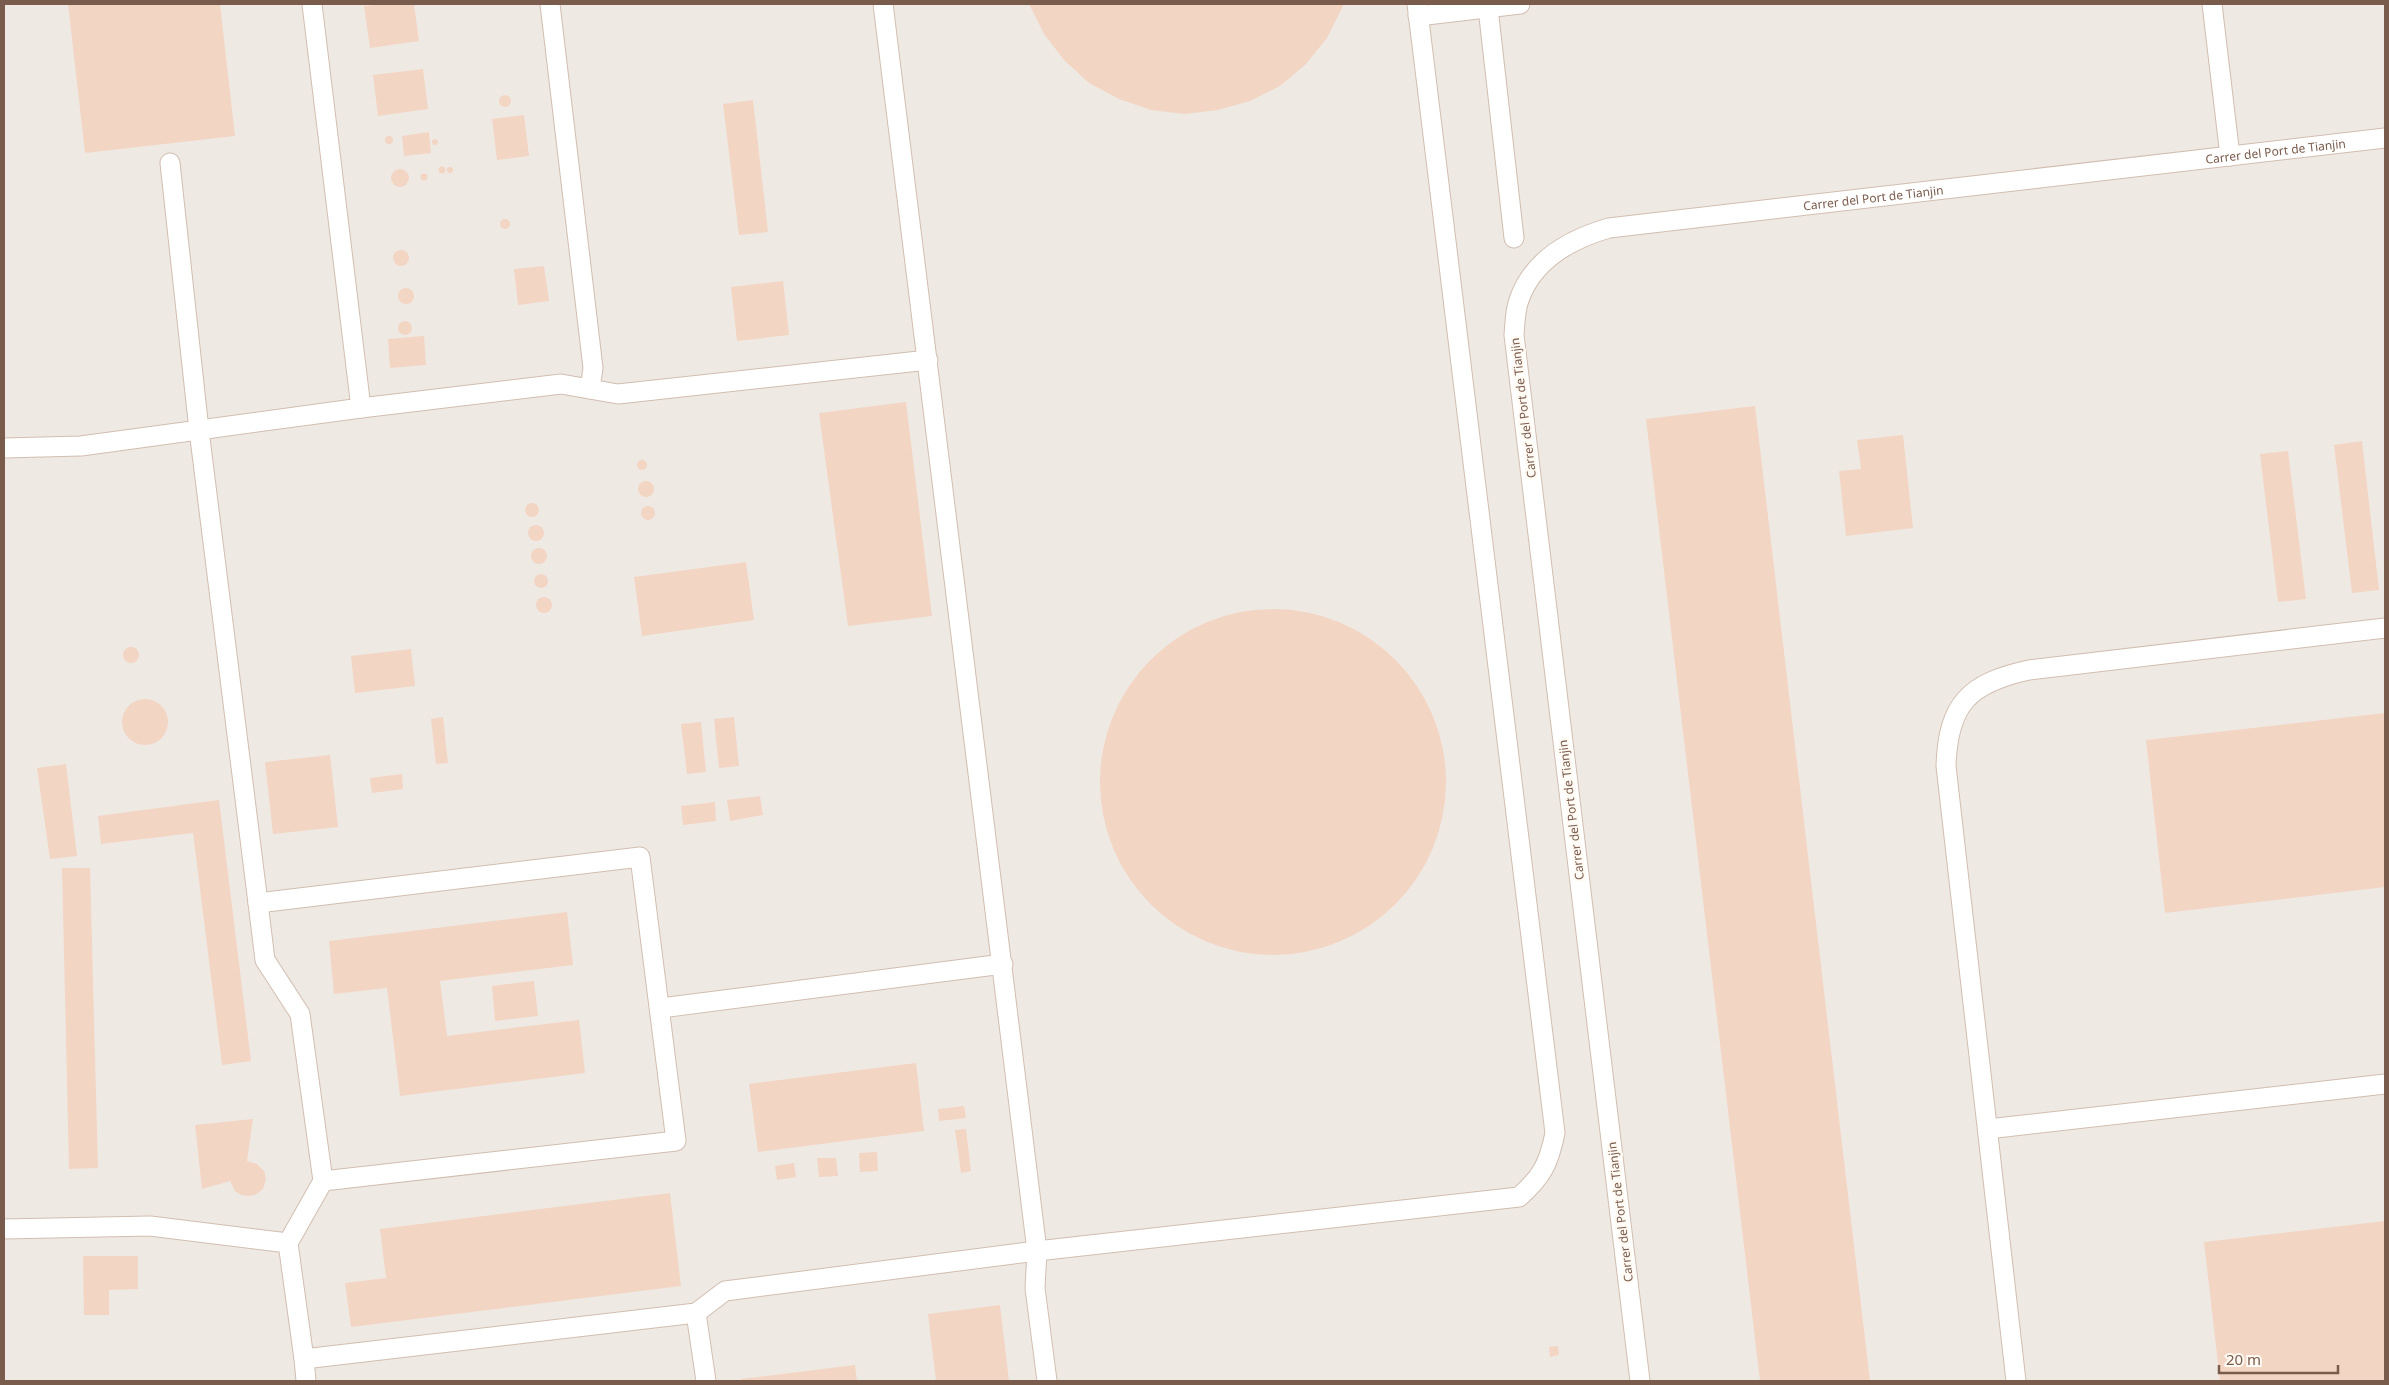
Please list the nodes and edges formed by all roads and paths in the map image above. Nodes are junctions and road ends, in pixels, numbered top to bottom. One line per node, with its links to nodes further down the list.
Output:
1 (312, 4): 14 (lane)
2 (550, 4): 13 (lane)
3 (883, 4): 12 (lane)
4 (1520, 4): 6 (lane)
5 (2212, 4): 9 (lane)
6 (1488, 8): 7 (lane); 11 (lane)
7 (1417, 10): 26 (lane)
8 (2385, 138): 9 (lane, Carrer del Port de Tianjin)
9 (2230, 156): 32 (lane, Carrer del Port de Tianjin)
10 (170, 163): 15 (lane)
11 (1514, 238)
12 (928, 360): 13 (lane); 19 (lane)
13 (590, 389): 14 (lane)
14 (361, 408): 15 (lane)
15 (199, 430): 16 (lane); 18 (lane)
16 (10, 448)
17 (2385, 628): 22 (lane)
18 (258, 903): 20 (lane); 23 (lane)
19 (1003, 964): 20 (lane); 26 (lane)
20 (661, 1008): 23 (lane)
21 (2385, 1084): 22 (lane)
22 (1988, 1129): 33 (lane)
23 (323, 1181): 25 (lane)
24 (11, 1229): 25 (lane)
25 (288, 1243): 28 (lane)
26 (1037, 1252): 27 (lane); 31 (lane)
27 (696, 1313): 28 (lane); 30 (lane)
28 (304, 1360): 29 (lane)
29 (306, 1381)
30 (706, 1381)
31 (1047, 1381)
32 (1640, 1381)
33 (2016, 1381)

